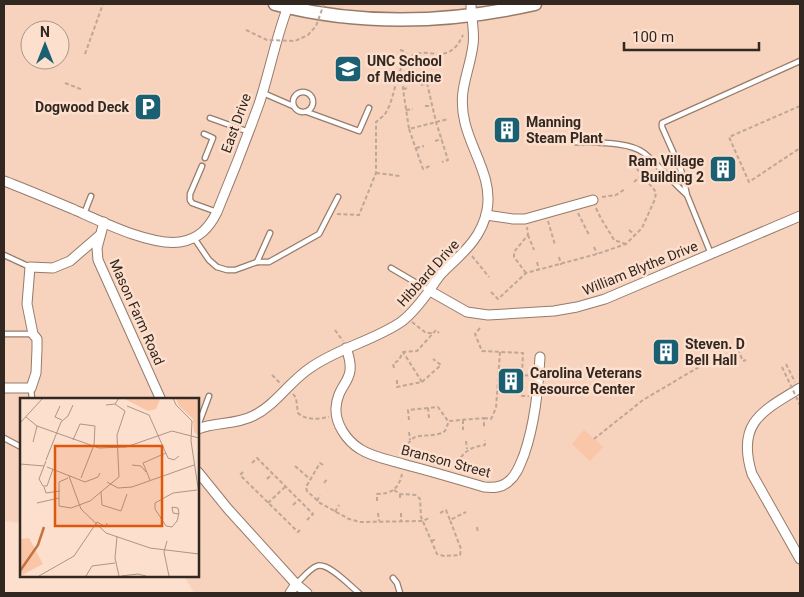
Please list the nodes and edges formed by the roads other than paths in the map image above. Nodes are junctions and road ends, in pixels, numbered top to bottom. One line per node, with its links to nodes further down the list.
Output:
1 (535, 4): 3 (street)
2 (284, 5): 3 (street); 5 (street, East Drive)
3 (471, 10): 22 (street, Hibbard Drive)
4 (800, 61): 16 (lane)
5 (262, 93): 6 (lane); 10 (street, East Drive)
6 (293, 106): 8 (lane); 8 (lane)
7 (369, 108): 8 (lane)
8 (307, 112)
9 (210, 118): 10 (lane)
10 (249, 132): 20 (street, East Drive)
11 (204, 134): 13 (lane)
12 (575, 142): 16 (lane)
13 (206, 158)
14 (202, 166): 20 (lane)
15 (4, 181): 21 (street)
16 (687, 195): 28 (lane)
17 (91, 196): 21 (lane)
18 (338, 197): 30 (lane)
19 (593, 200): 22 (street)
20 (217, 212): 27 (street, East Drive)
21 (84, 214): 24 (street)
22 (486, 216): 33 (street, Hibbard Drive)
23 (800, 216): 28 (street, William Blythe Drive)
24 (104, 222): 26 (street, Mason Farm Road); 27 (street)
25 (270, 233): 30 (lane)
26 (99, 236): 31 (street); 43 (street, Mason Farm Road)
27 (194, 238): 30 (lane)
28 (711, 254): 33 (street, William Blythe Drive)
29 (4, 255): 31 (lane)
30 (257, 262)
31 (30, 267): 35 (street)
32 (391, 268): 33 (lane)
33 (430, 290): 36 (street, Hibbard Drive)
34 (4, 334): 35 (lane)
35 (34, 334): 39 (street)
36 (346, 348): 37 (street, Branson Street); 45 (street, Hibbard Drive)
37 (540, 357)
38 (4, 388): 39 (street)
39 (31, 388): 42 (lane)
40 (799, 389): 49 (street)
41 (209, 396): 44 (lane)
42 (32, 398)
43 (160, 398)
44 (199, 423)
45 (199, 426)
46 (4, 438): 47 (lane)
47 (20, 446)
48 (199, 473): 51 (street)
49 (800, 559)
50 (393, 578): 55 (lane)
51 (296, 584): 52 (street); 53 (street); 54 (lane)
52 (290, 593)
53 (307, 593)
54 (359, 593)
55 (400, 593)

